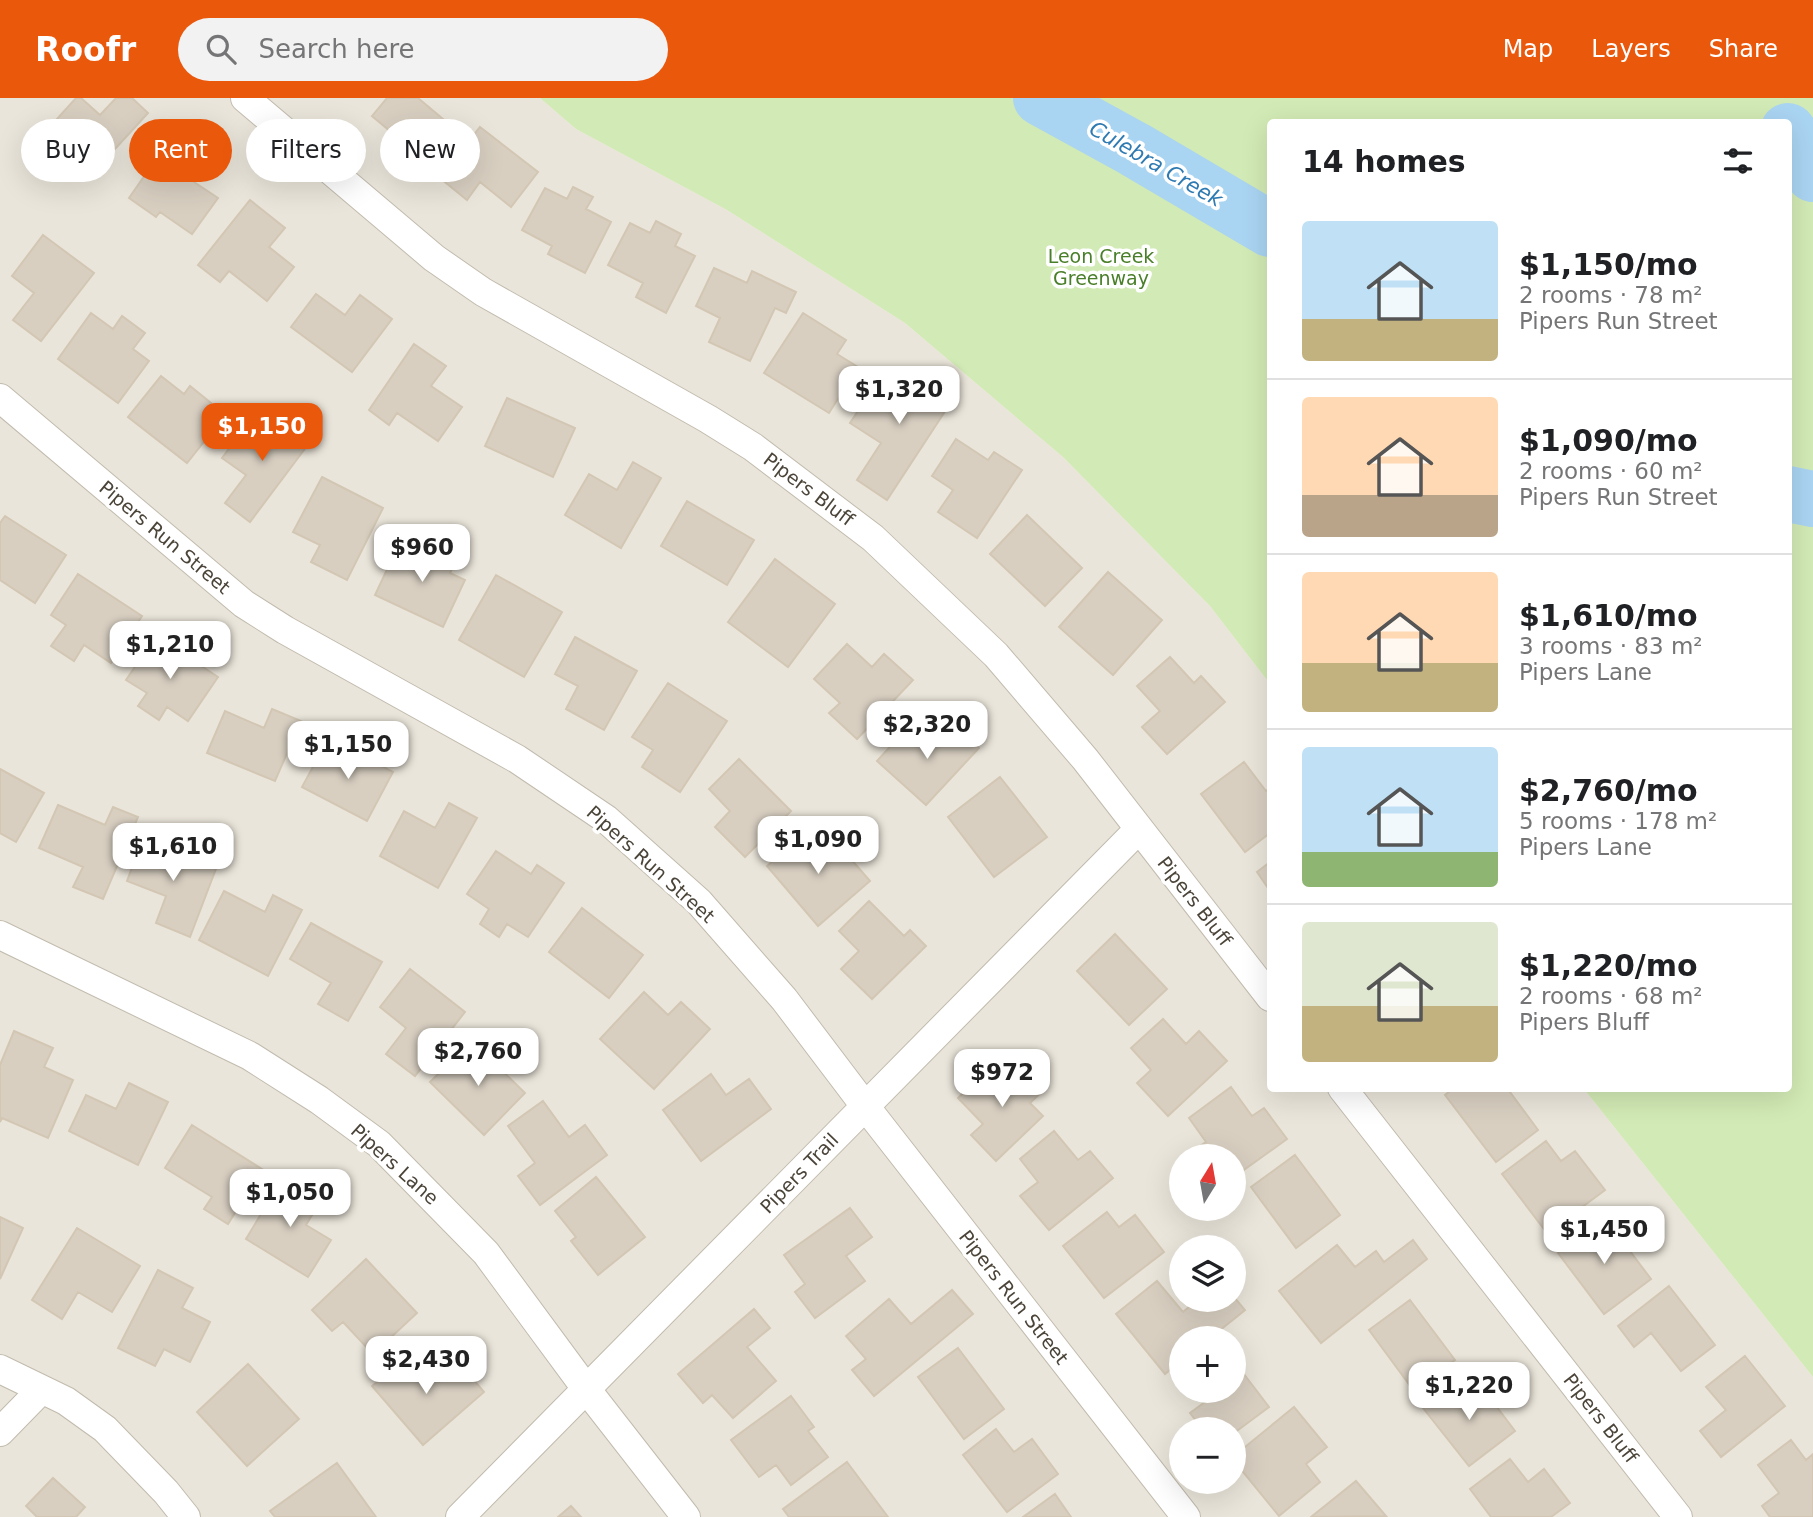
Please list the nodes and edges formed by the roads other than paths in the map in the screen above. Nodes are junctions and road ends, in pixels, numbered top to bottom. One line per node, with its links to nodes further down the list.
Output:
1 (245, 98): 3 (street, Pipers Bluff)
2 (0, 398): 7 (street, Pipers Run Street)
3 (1139, 829): 5 (street, Pipers Bluff); 7 (street, Pipers Trail)
4 (0, 935): 10 (street, Pipers Lane)
5 (1267, 993)
6 (1345, 1092): 16 (street, Pipers Bluff)
7 (865, 1106): 10 (street, Pipers Trail); 15 (street, Pipers Run Street)
8 (0, 1370): 9 (street)
9 (41, 1390): 11 (street); 12 (street)
10 (587, 1390): 13 (street, Pipers Trail); 14 (street, Pipers Lane)
11 (0, 1432)
12 (186, 1517)
13 (460, 1517)
14 (687, 1517)
15 (1186, 1517)
16 (1678, 1517)

